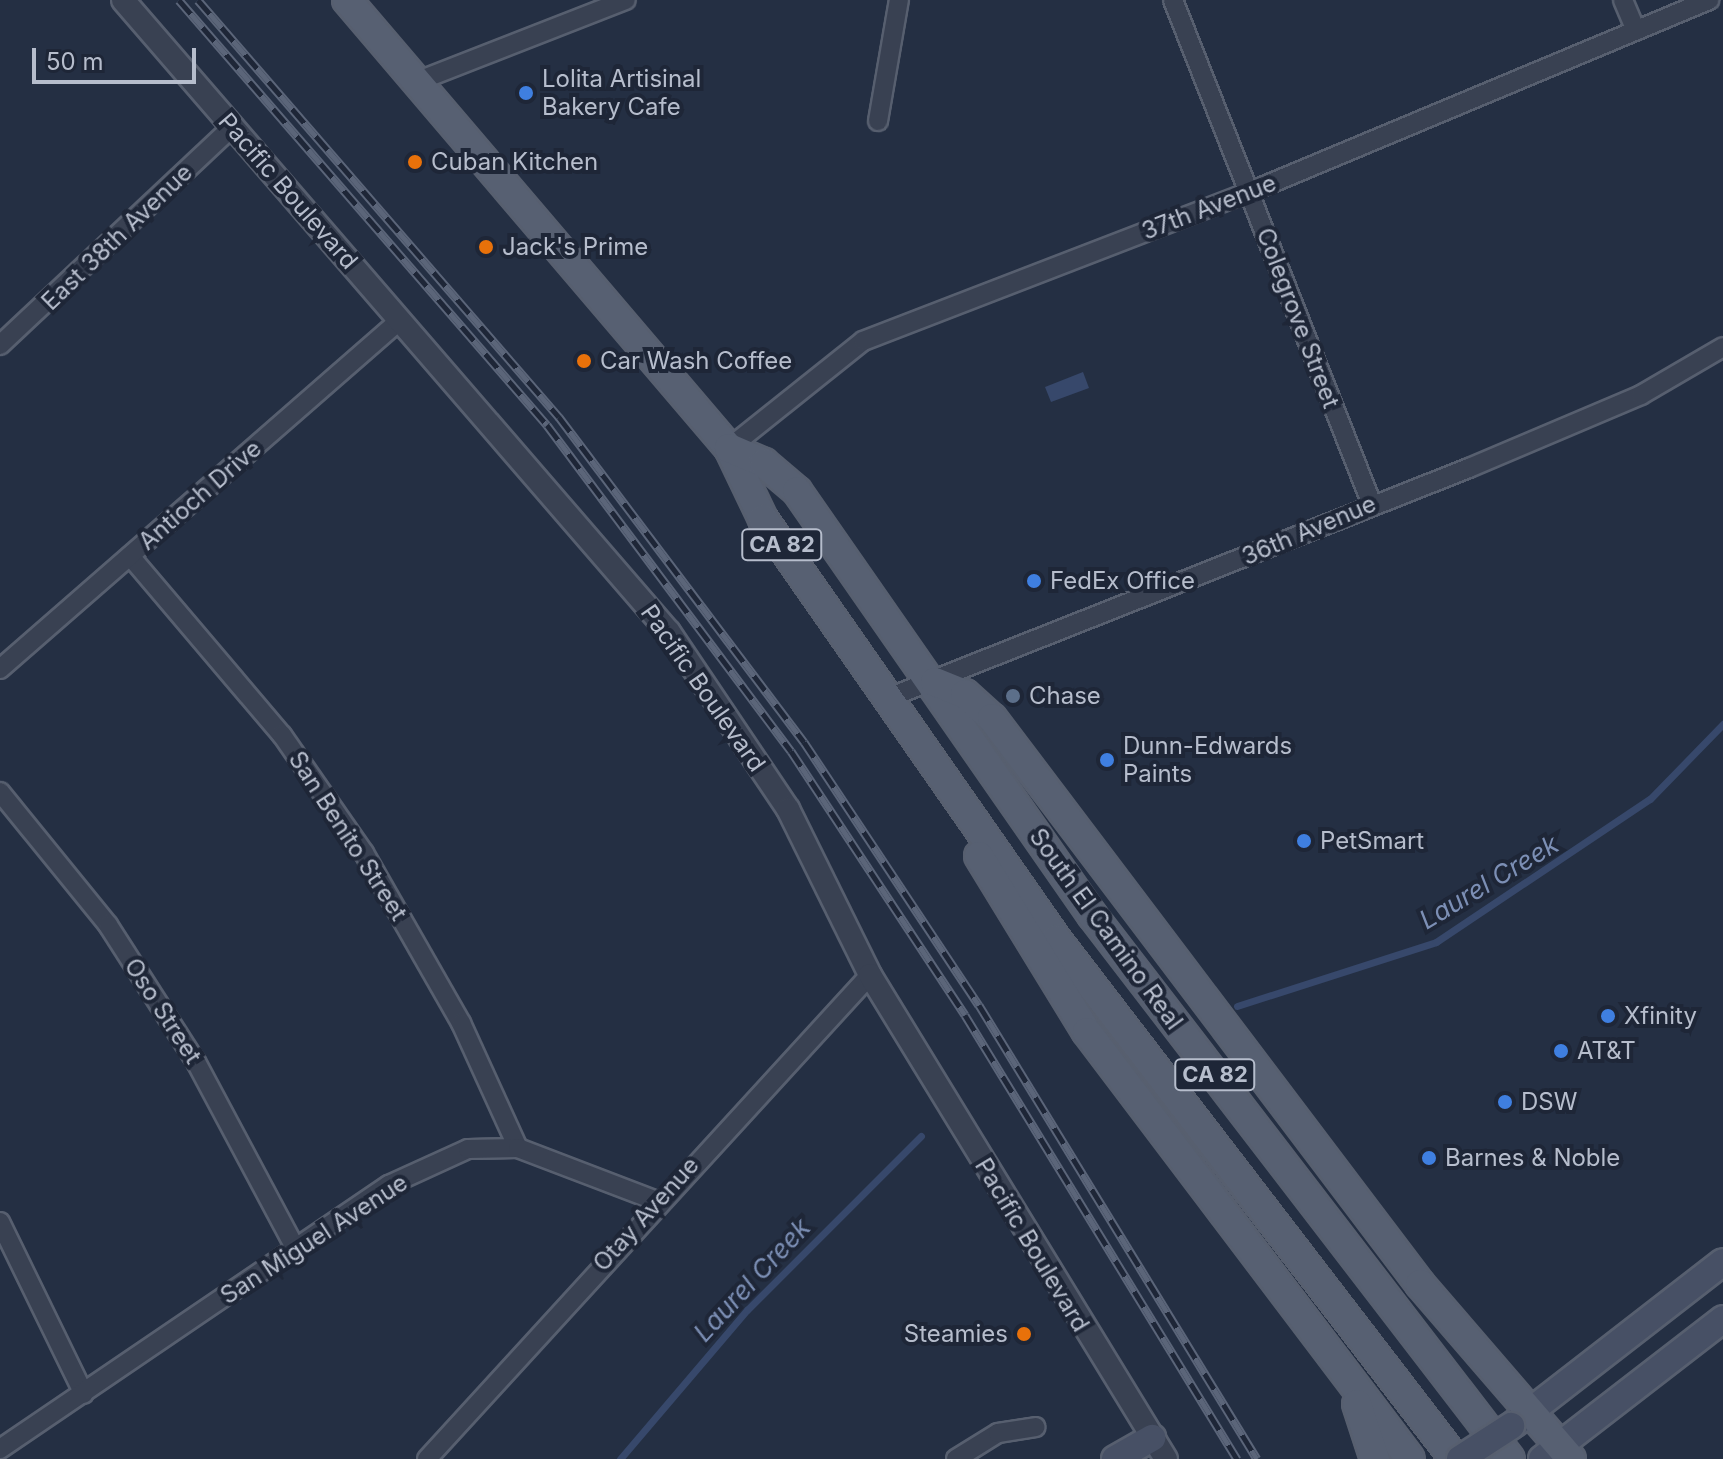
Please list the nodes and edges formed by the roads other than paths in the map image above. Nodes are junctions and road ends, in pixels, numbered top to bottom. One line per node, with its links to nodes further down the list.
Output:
1 (123, 0): 11 (street, Pacific Boulevard)
2 (347, 0): 9 (main road, South El Camino Real / CA 82)
3 (626, 0): 9 (street)
4 (899, 0): 10 (street)
5 (1173, 0): 12 (street, Colegrove Street)
6 (1623, 0): 8 (street)
7 (1710, 0): 8 (street, 37th Avenue)
8 (1636, 30): 12 (street, 37th Avenue)
9 (418, 81): 16 (main road, South El Camino Real / CA 82)
10 (878, 121)
11 (233, 126): 13 (street, Pacific Boulevard); 14 (street, East 38th Avenue)
12 (1250, 192): 16 (street, 37th Avenue); 17 (street, Colegrove Street)
13 (399, 321): 18 (street, Antioch Drive); 24 (street, Pacific Boulevard)
14 (0, 345)
15 (1723, 347): 17 (street, 36th Avenue)
16 (729, 448): 20 (main road, South El Camino Real / CA 82); 21 (main road, South El Camino Real / CA 82)
17 (1371, 502): 20 (street, 36th Avenue)
18 (130, 556): 19 (street, Antioch Drive); 25 (street, San Benito Street)
19 (0, 669)
20 (935, 682): 21 (street, 36th Avenue); 33 (main road); 44 (main road, South El Camino Real / CA 82)
21 (888, 698): 22 (main road, South El Camino Real / CA 82)
22 (929, 760): 31 (main road); 43 (main road, South El Camino Real / CA 82)
23 (0, 792): 28 (street, Oso Street)
24 (870, 975): 26 (street, Otay Avenue); 35 (street, Pacific Boulevard)
25 (518, 1148): 26 (street, San Miguel Avenue); 28 (street, San Miguel Avenue)
26 (657, 1201): 38 (street, Otay Avenue)
27 (0, 1222): 32 (street)
28 (296, 1249): 32 (street, San Miguel Avenue)
29 (1723, 1262): 33 (main road)
30 (1723, 1319): 37 (main road)
31 (1340, 1367): 41 (main road); 42 (main road)
32 (84, 1394): 36 (street, San Miguel Avenue)
33 (1522, 1418): 37 (main road); 43 (main road, bridge)
34 (1036, 1427): 39 (street)
35 (1159, 1448): 40 (main road)
36 (0, 1449)
37 (1558, 1455)
38 (427, 1459)
39 (956, 1459)
40 (1115, 1459)
41 (1375, 1459)
42 (1410, 1459)
43 (1458, 1459)
44 (1510, 1459)

